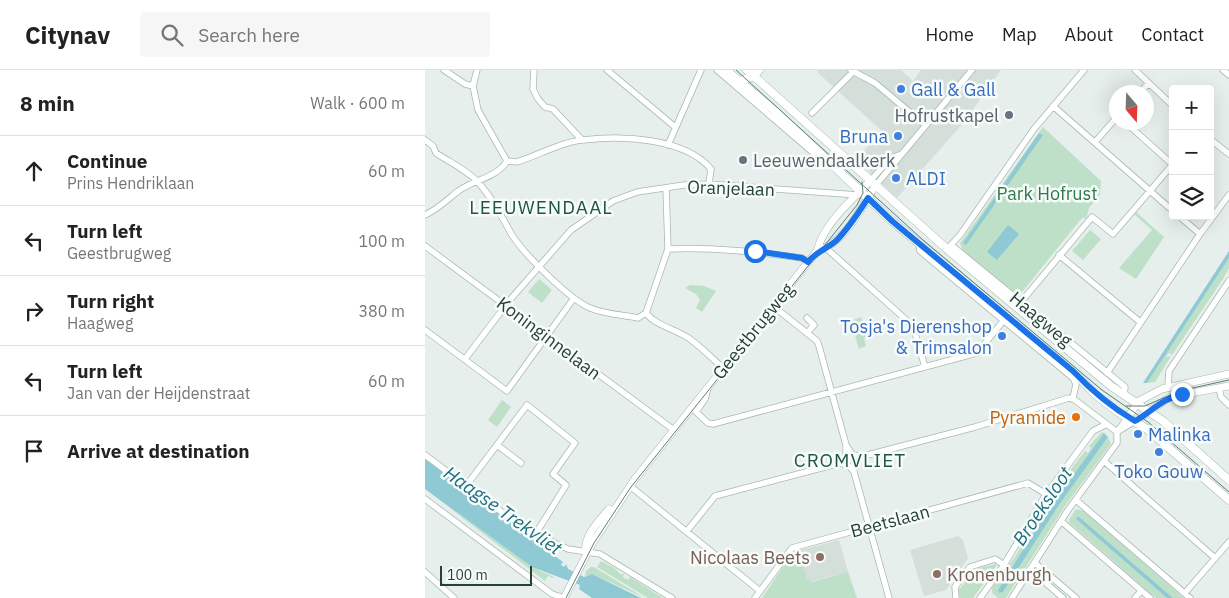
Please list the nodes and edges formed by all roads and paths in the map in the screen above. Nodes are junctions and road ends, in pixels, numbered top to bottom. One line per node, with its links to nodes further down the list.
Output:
1 (444, 70): 18 (street)
2 (477, 70): 18 (street)
3 (534, 70): 28 (street)
4 (607, 70): 25 (street)
5 (701, 70): 25 (street)
6 (717, 70): 33 (street, Haagweg)
7 (727, 70): 16 (main road, Haagweg)
8 (747, 70): 14 (main road, Haagweg)
9 (972, 70): 23 (street)
10 (1084, 70): 21 (street)
11 (1135, 70): 17 (street)
12 (1223, 70): 15 (street)
13 (853, 71): 22 (street); 23 (street)
14 (756, 73): 16 (main road); 19 (main road); 38 (main road, Haagweg)
15 (1229, 75)
16 (740, 81): 19 (main road, Haagweg)
17 (1147, 84): 20 (street)
18 (473, 86): 35 (street)
19 (755, 93): 33 (main road, Haagweg)
20 (1169, 103)
21 (1053, 106): 29 (street); 51 (street)
22 (812, 113)
23 (925, 125): 38 (street)
24 (1109, 126): 29 (street)
25 (675, 128): 31 (street)
26 (1134, 130): 34 (street)
27 (425, 140): 37 (street)
28 (582, 140): 31 (street); 35 (street)
29 (1095, 142): 41 (street)
30 (1214, 142): 32 (street)
31 (668, 145): 39 (street)
32 (1229, 154)
33 (824, 156): 42 (main road, Haagweg)
34 (1169, 160)
35 (507, 161): 37 (street)
36 (1169, 169): 41 (street)
37 (477, 181): 46 (street); 57 (street)
38 (874, 182): 42 (street, Geestbrugweg); 44 (street); 51 (main road, Haagweg)
39 (709, 184): 40 (street, Oranjelaan); 42 (street, Oranjelaan)
40 (666, 188): 53 (street); 57 (street, Oranjelaan)
41 (1150, 191): 45 (street); 55 (street)
42 (859, 193): 44 (main road, Haagweg); 54 (street, Geestbrugweg)
43 (1229, 195): 48 (street)
44 (868, 198): 49 (main road, Haagweg); 52 (street)
45 (1169, 208)
46 (425, 215)
47 (1184, 220): 48 (street)
48 (1200, 234): 66 (street)
49 (919, 243): 65 (street, Haagweg); 86 (main road, Haagweg)
50 (425, 246): 61 (street, Koninginnelaan)
51 (949, 247): 60 (street, Haagweg); 81 (main road, Haagweg)
52 (826, 248): 54 (street); 71 (street)
53 (668, 249): 56 (street); 63 (street)
54 (817, 251): 56 (street, Geestbrugweg)
55 (1059, 255): 60 (street); 66 (street)
56 (808, 262): 62 (street, Geestbrugweg)
57 (539, 265): 59 (street); 61 (street, Oranjelaan)
58 (1229, 281): 77 (street)
59 (574, 298): 63 (street); 69 (street)
60 (1021, 302): 74 (street, Haagweg)
61 (506, 306): 69 (street, Koninginnelaan); 70 (street, Oranjelaan)
62 (773, 306): 68 (street); 73 (street, Geestbrugweg)
63 (646, 312): 73 (street)
64 (807, 318): 68 (street)
65 (1004, 320): 71 (street); 82 (street, Haagweg)
66 (1140, 322): 74 (street)
67 (425, 330): 70 (street)
68 (807, 333): 80 (street)
69 (547, 336): 70 (street); 88 (street, Koninginnelaan)
70 (465, 358)
71 (925, 367): 80 (street)
72 (1229, 367): 75 (street)
73 (723, 368): 78 (street, Geestbrugweg)
74 (1107, 373): 81 (street, Haagweg)
75 (1229, 374): 77 (street)
76 (1229, 386): 79 (street)
77 (1168, 387): 83 (street)
78 (707, 388): 80 (street, Geestbrugweg); 88 (street, Geestbrugweg)
79 (1219, 388): 84 (street); 85 (street)
80 (832, 393): 91 (street)
81 (1124, 396): 83 (main road, Haagweg)
82 (1073, 398): 87 (street); 93 (street)
83 (1137, 404): 85 (main road, Haagweg); 86 (street)
84 (1229, 405)
85 (1151, 412): 86 (street); 98 (main road, Haagweg)
86 (1132, 419): 89 (street); 104 (main road, Haagweg)
87 (1105, 424): 89 (street); 101 (street)
88 (674, 430): 100 (street, Geestbrugweg)
89 (1117, 432): 94 (street)
90 (497, 445): 95 (street); 99 (street); 108 (street)
91 (846, 445): 93 (street); 96 (street)
92 (425, 455): 99 (street)
93 (860, 457): 97 (street)
94 (1104, 461): 103 (street); 111 (street)
95 (521, 463)
96 (840, 463): 97 (street); 107 (street)
97 (854, 472): 106 (street)
98 (1229, 480)
99 (466, 486): 108 (street)
100 (630, 486): 107 (street); 110 (street, Geestbrugweg)
101 (1046, 494): 106 (street, Beetslaan); 113 (street)
102 (425, 499): 120 (street)
103 (1076, 500): 105 (street); 118 (street)
104 (1229, 500)
105 (1061, 521): 112 (street); 117 (street)
106 (869, 526): 116 (street, Beetslaan); 123 (street)
107 (687, 531): 116 (street)
108 (535, 535): 110 (street)
109 (1229, 542): 111 (street)
110 (586, 553): 120 (street, Geestbrugweg); 121 (street)
111 (1215, 558): 118 (street)
112 (1035, 562): 114 (street); 128 (street)
113 (1004, 565): 124 (street); 125 (street)
114 (1030, 569): 126 (street); 127 (street)
115 (425, 572): 119 (street)
116 (760, 591): 122 (street, Beetslaan)
117 (1141, 591): 129 (street); 130 (street)
118 (1185, 593): 131 (street)
119 (454, 598)
120 (564, 598)
121 (672, 598)
122 (755, 598)
123 (889, 598)
124 (956, 598)
125 (979, 598)
126 (1012, 598)
127 (1063, 598)
128 (1076, 598)
129 (1135, 598)
130 (1150, 598)
131 (1190, 598)

